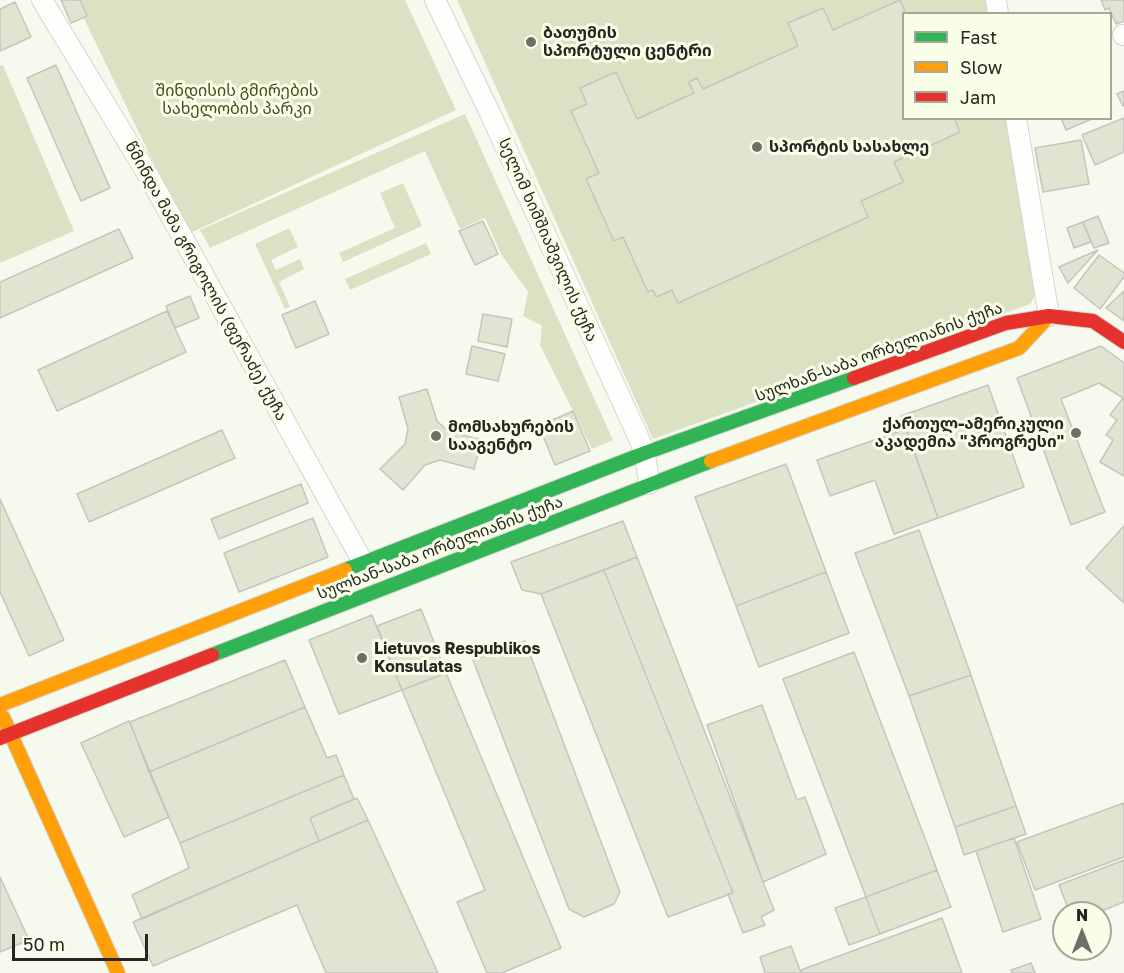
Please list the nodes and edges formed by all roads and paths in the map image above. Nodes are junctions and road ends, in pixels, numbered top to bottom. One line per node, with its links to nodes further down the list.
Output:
1 (42, 0): 8 (street, წმინდა მამა გრიგოლის (ფერაძე) ქუჩა)
2 (435, 0): 6 (street, სელიმ ხიმშიაშვილის ქუჩა)
3 (1016, 120): 4 (street)
4 (1049, 316): 5 (street); 6 (street, სულხან-საბა ორბელიანის ქუჩა); 7 (street, სულხან-საბა ორბელიანის ქუჩა)
5 (1124, 342)
6 (645, 453): 7 (street, სელიმ ხიმშიაშვილის ქუჩა); 8 (street, სულხან-საბა ორბელიანის ქუჩა)
7 (649, 484): 10 (street, სულხან-საბა ორბელიანის ქუჩა)
8 (364, 564): 9 (street, სულხან-საბა ორბელიანის ქუჩა)
9 (0, 707): 10 (street)
10 (5, 736): 11 (street)
11 (118, 973)

